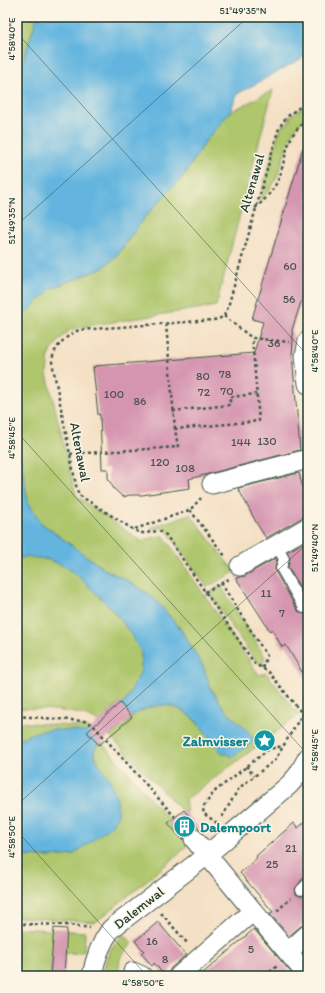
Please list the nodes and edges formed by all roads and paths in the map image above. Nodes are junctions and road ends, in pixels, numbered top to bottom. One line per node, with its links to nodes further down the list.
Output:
1 (308, 103): 3 (path, Altenawal)
2 (308, 120): 3 (path)
3 (255, 208): 4 (path, Altenawal)
4 (224, 316): 5 (path, Altenawal); 6 (path)
5 (166, 324): 10 (path); 12 (path, Altenawal)
6 (252, 338): 7 (path); 9 (path)
7 (303, 347): 8 (street)
8 (308, 384)
9 (256, 394): 10 (path); 11 (path)
10 (173, 411): 11 (path)
11 (175, 429): 12 (path)
12 (70, 454): 18 (path, Altenawal)
13 (308, 459): 14 (street)
14 (212, 484)
15 (198, 502): 16 (path)
16 (190, 510): 18 (path); 20 (path)
17 (308, 527): 19 (street)
18 (134, 530): 23 (path, Altenawal)
19 (276, 545): 20 (street); 24 (lane)
20 (240, 566)
21 (227, 580): 22 (path)
22 (222, 583): 23 (path); 25 (path)
23 (205, 592): 25 (path, Altenawal)
24 (304, 608)
25 (262, 668): 28 (path, Altenawal)
26 (308, 712): 28 (path)
27 (17, 716): 33 (path)
28 (304, 716): 29 (path)
29 (283, 746): 31 (path); 32 (path)
30 (308, 757): 37 (street, Dalemwal)
31 (246, 766): 32 (path); 34 (path)
32 (254, 776): 35 (path)
33 (175, 817)
34 (215, 821)
35 (215, 827)
36 (194, 839): 37 (street)
37 (207, 855): 39 (street, Dalemwal); 40 (street)
38 (304, 887): 40 (path)
39 (149, 899): 43 (street, Dalemwal); 45 (path)
40 (258, 917): 44 (street); 45 (street)
41 (17, 924): 43 (path)
42 (308, 934): 44 (street)
43 (106, 936): 46 (street, Dalemwal)
44 (288, 952): 48 (street)
45 (200, 958): 47 (street)
46 (92, 976)
47 (179, 976)
48 (308, 976)

